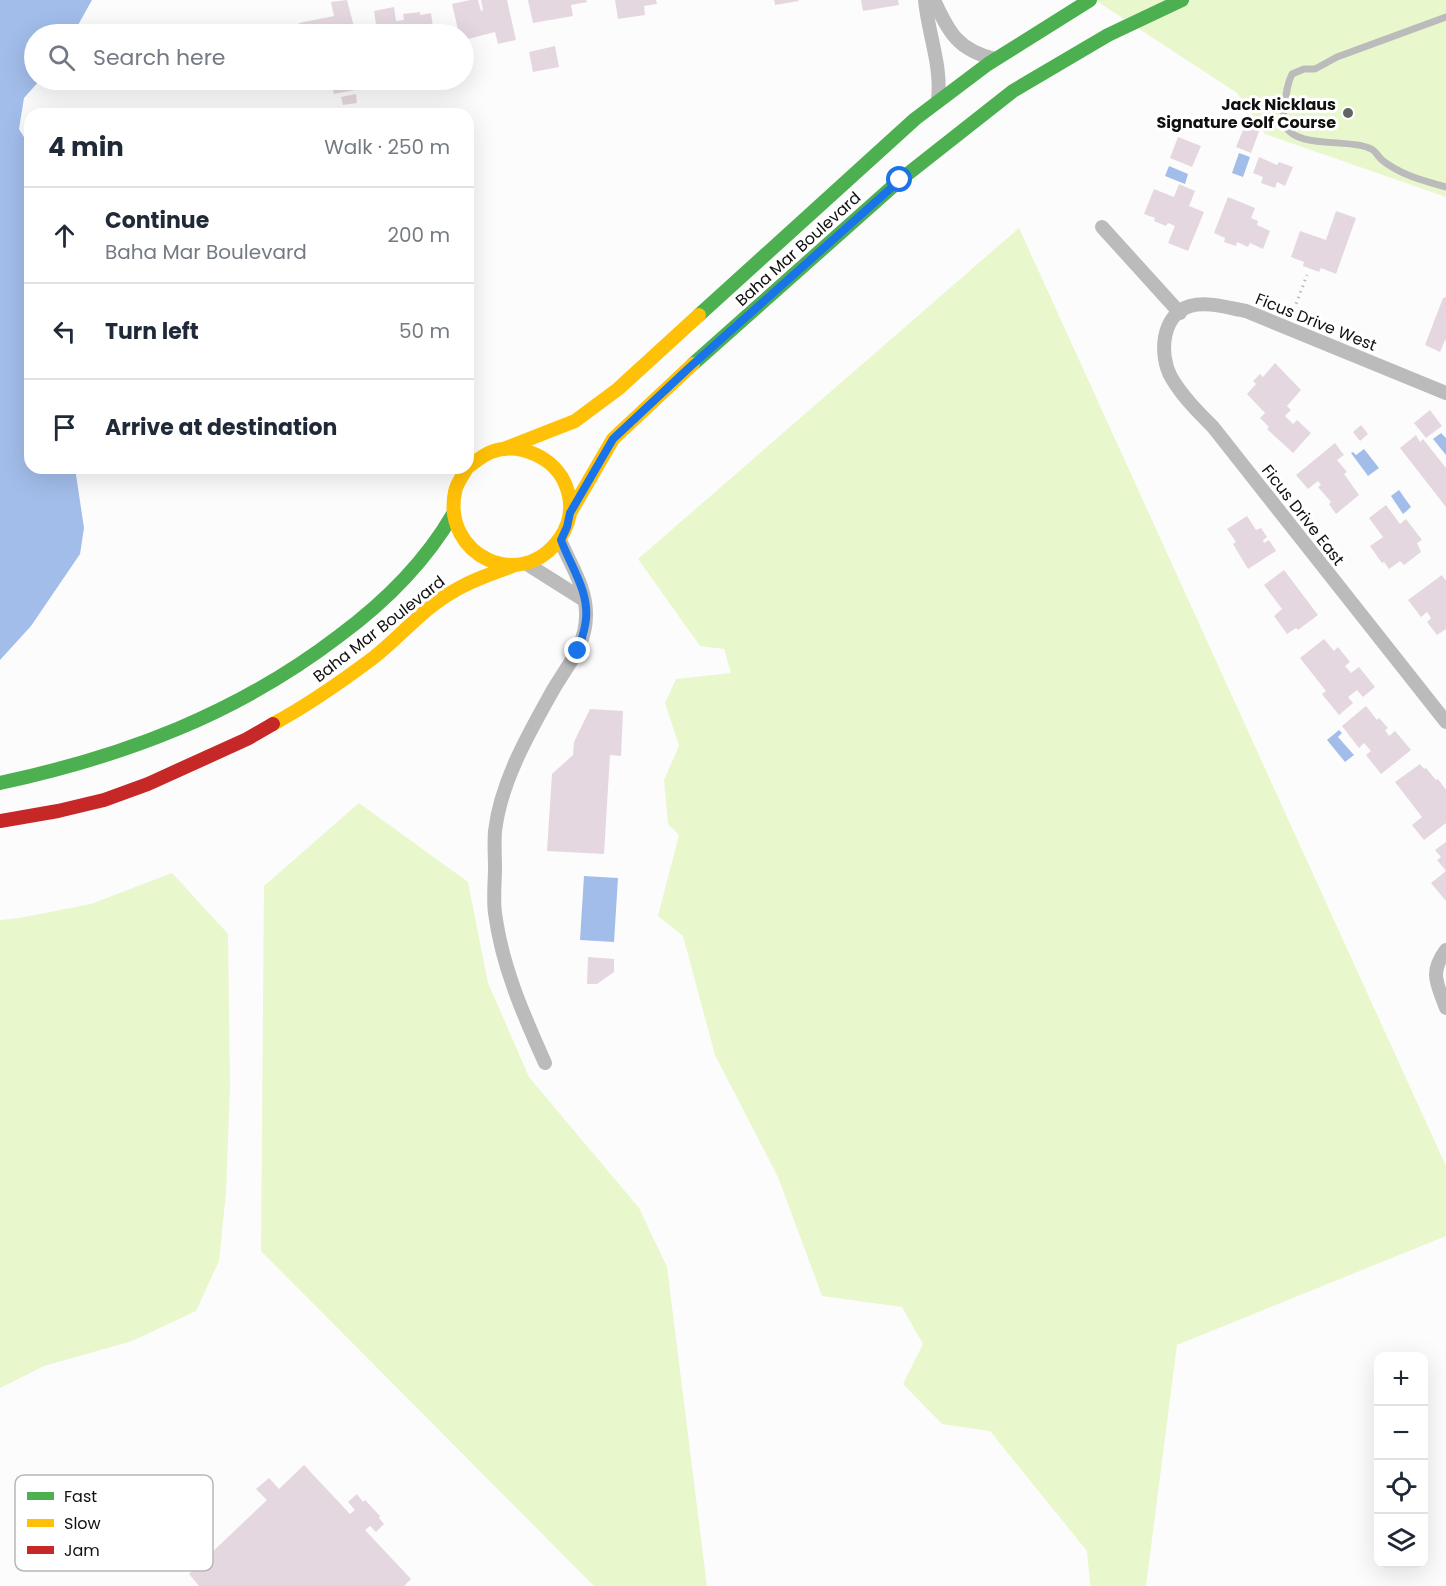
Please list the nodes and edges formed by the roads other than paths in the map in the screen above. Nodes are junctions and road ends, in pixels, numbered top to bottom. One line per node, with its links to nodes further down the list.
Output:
1 (925, 0): 7 (street)
2 (934, 0): 6 (street)
3 (1090, 0): 6 (main road, Baha Mar Boulevard)
4 (1182, 0): 15 (main road, Baha Mar Boulevard)
5 (1446, 17): 8 (lane)
6 (995, 59): 7 (main road, Baha Mar Boulevard)
7 (939, 100): 12 (main road, Baha Mar Boulevard)
8 (1446, 187)
9 (1102, 227): 10 (street)
10 (1176, 316): 11 (street, Ficus Drive West); 20 (street, Ficus Drive East)
11 (1446, 393)
12 (506, 448): 13 (main road); 15 (main road)
13 (474, 461)
14 (463, 474): 16 (main road)
15 (570, 513): 17 (main road)
16 (453, 514): 18 (main road); 21 (main road, Baha Mar Boulevard)
17 (561, 540): 18 (main road); 19 (street)
18 (520, 565): 19 (street); 22 (main road, Baha Mar Boulevard)
19 (585, 600): 25 (street)
20 (1446, 722)
21 (0, 783)
22 (0, 821)
23 (1446, 950): 24 (street)
24 (1446, 1008)
25 (545, 1063)

